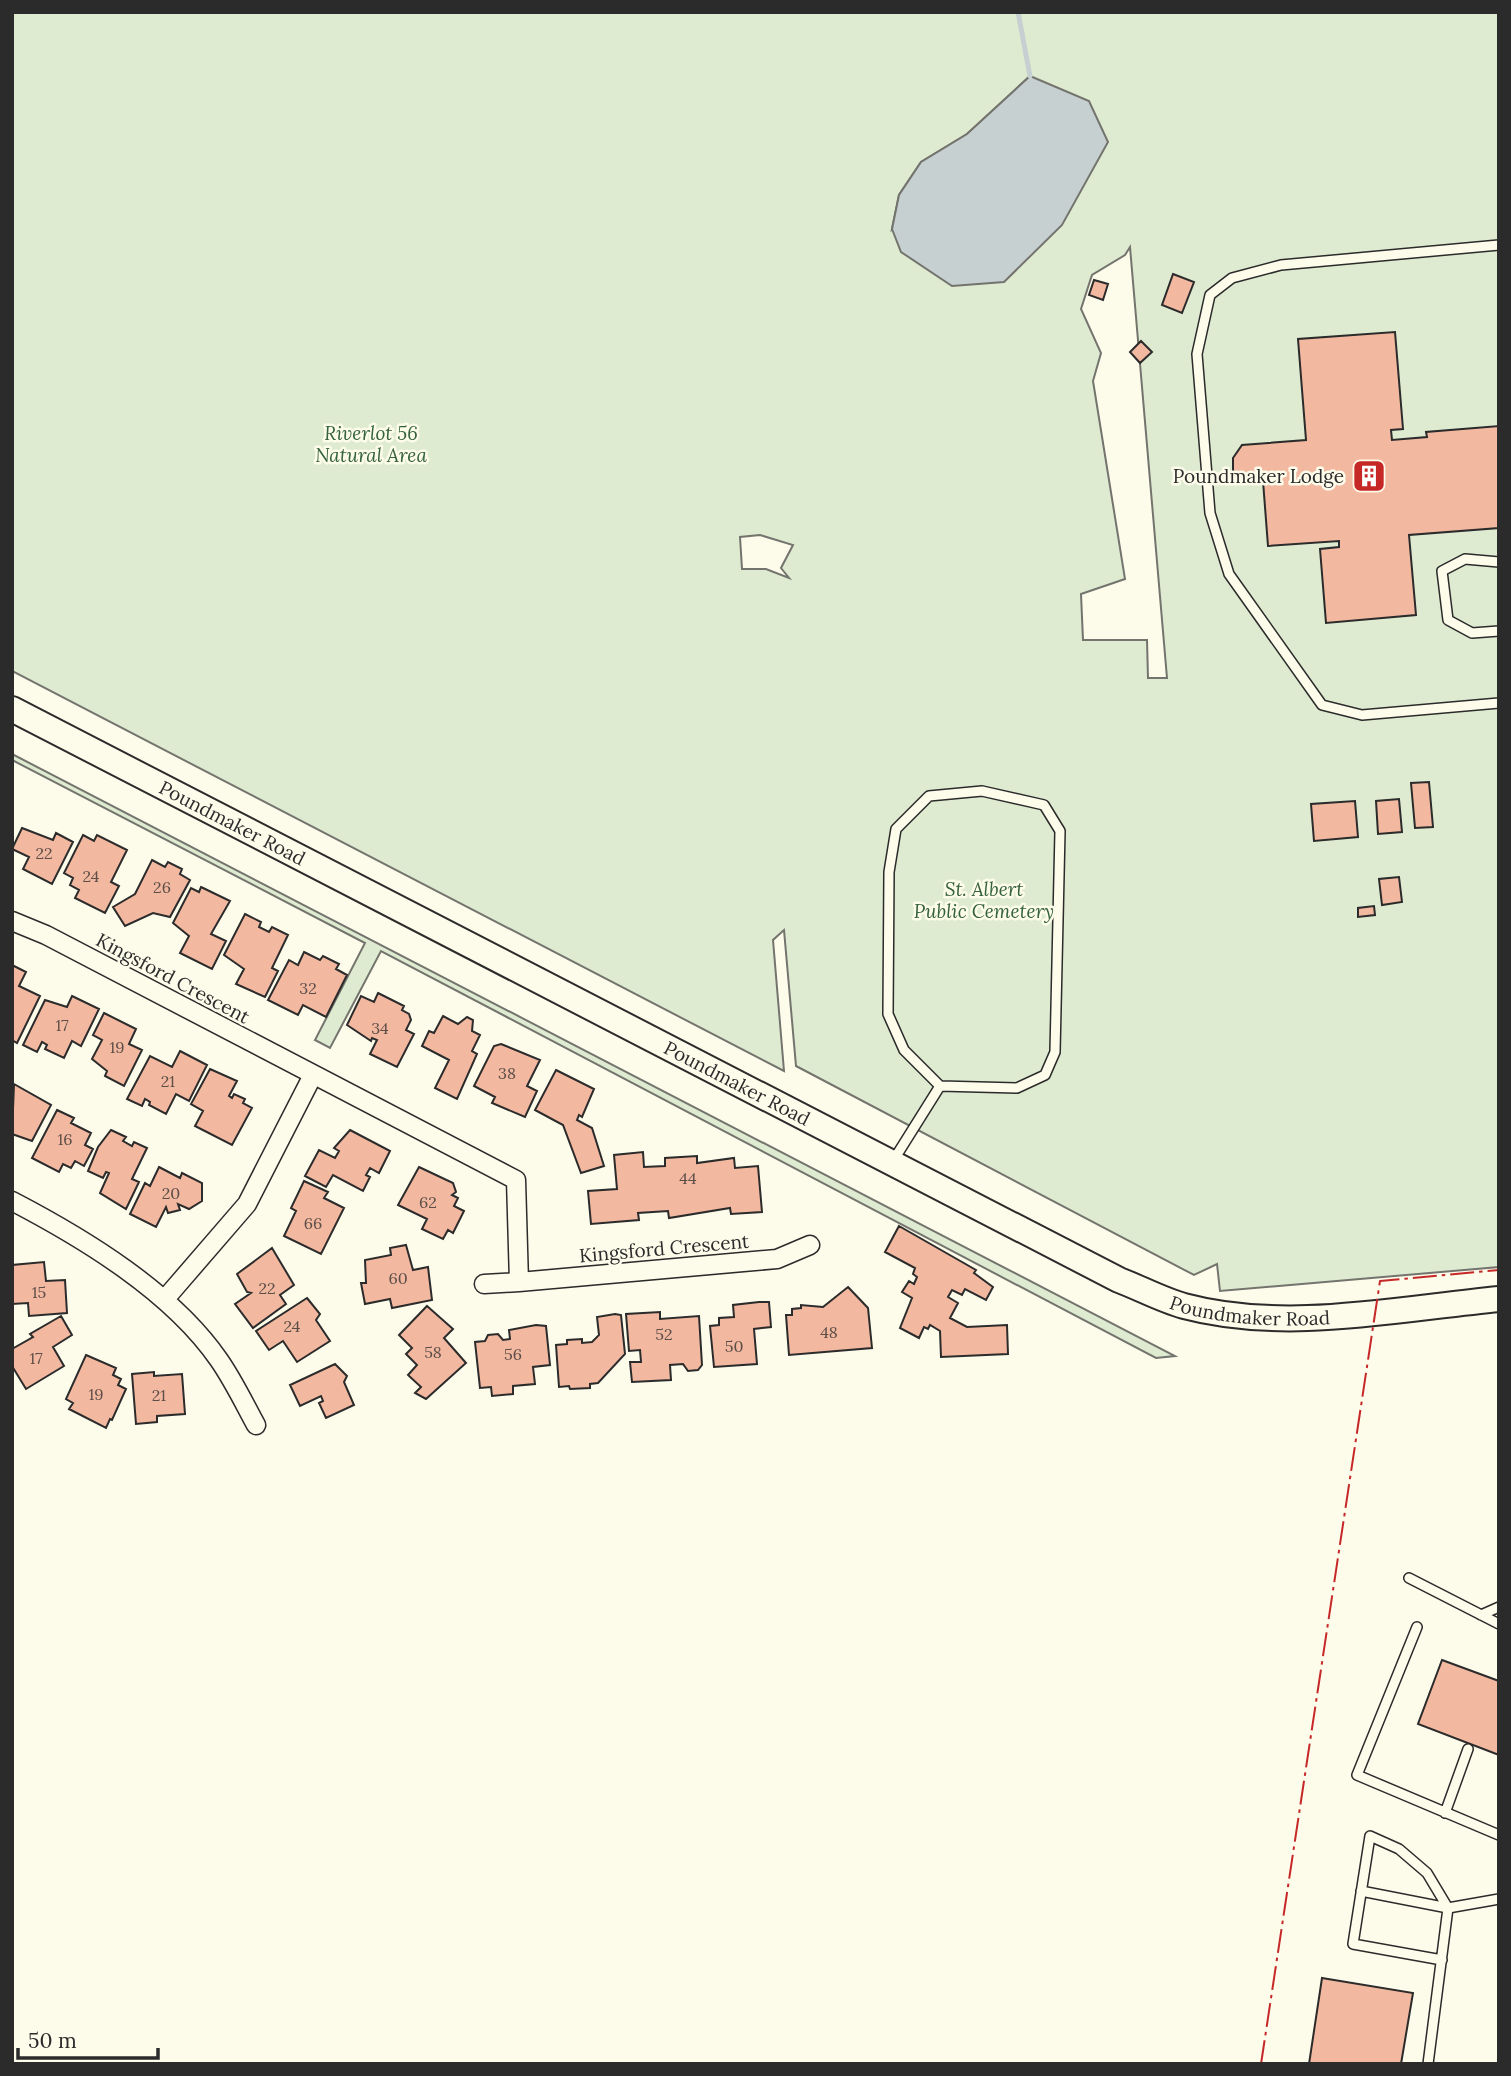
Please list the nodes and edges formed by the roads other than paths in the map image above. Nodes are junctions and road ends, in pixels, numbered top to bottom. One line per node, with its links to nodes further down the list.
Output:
1 (1499, 245): 4 (lane)
2 (1499, 562): 3 (lane)
3 (1499, 631)
4 (1499, 703)
5 (12, 709): 9 (street, Poundmaker Road)
6 (12, 921): 7 (street, Kingsford Crescent)
7 (313, 1075): 12 (street, Kingsford Crescent); 14 (street)
8 (940, 1086): 8 (lane); 9 (lane)
9 (893, 1161): 15 (street, Poundmaker Road)
10 (12, 1201): 14 (street)
11 (810, 1245): 12 (street, Kingsford Crescent)
12 (519, 1282): 13 (street, Kingsford Crescent)
13 (484, 1284)
14 (165, 1299): 16 (street)
15 (1499, 1299)
16 (256, 1425)
17 (1409, 1578): 19 (lane)
18 (1499, 1607): 19 (lane)
19 (1481, 1615): 20 (lane)
20 (1499, 1624)
21 (1417, 1628): 23 (lane)
22 (1468, 1749): 23 (lane)
23 (1445, 1813): 24 (lane)
24 (1499, 1835)
25 (1361, 1891): 27 (lane); 27 (lane); 28 (lane)
26 (1499, 1899): 27 (lane)
27 (1448, 1908): 28 (lane)
28 (1442, 1960): 29 (lane)
29 (1428, 2064)

